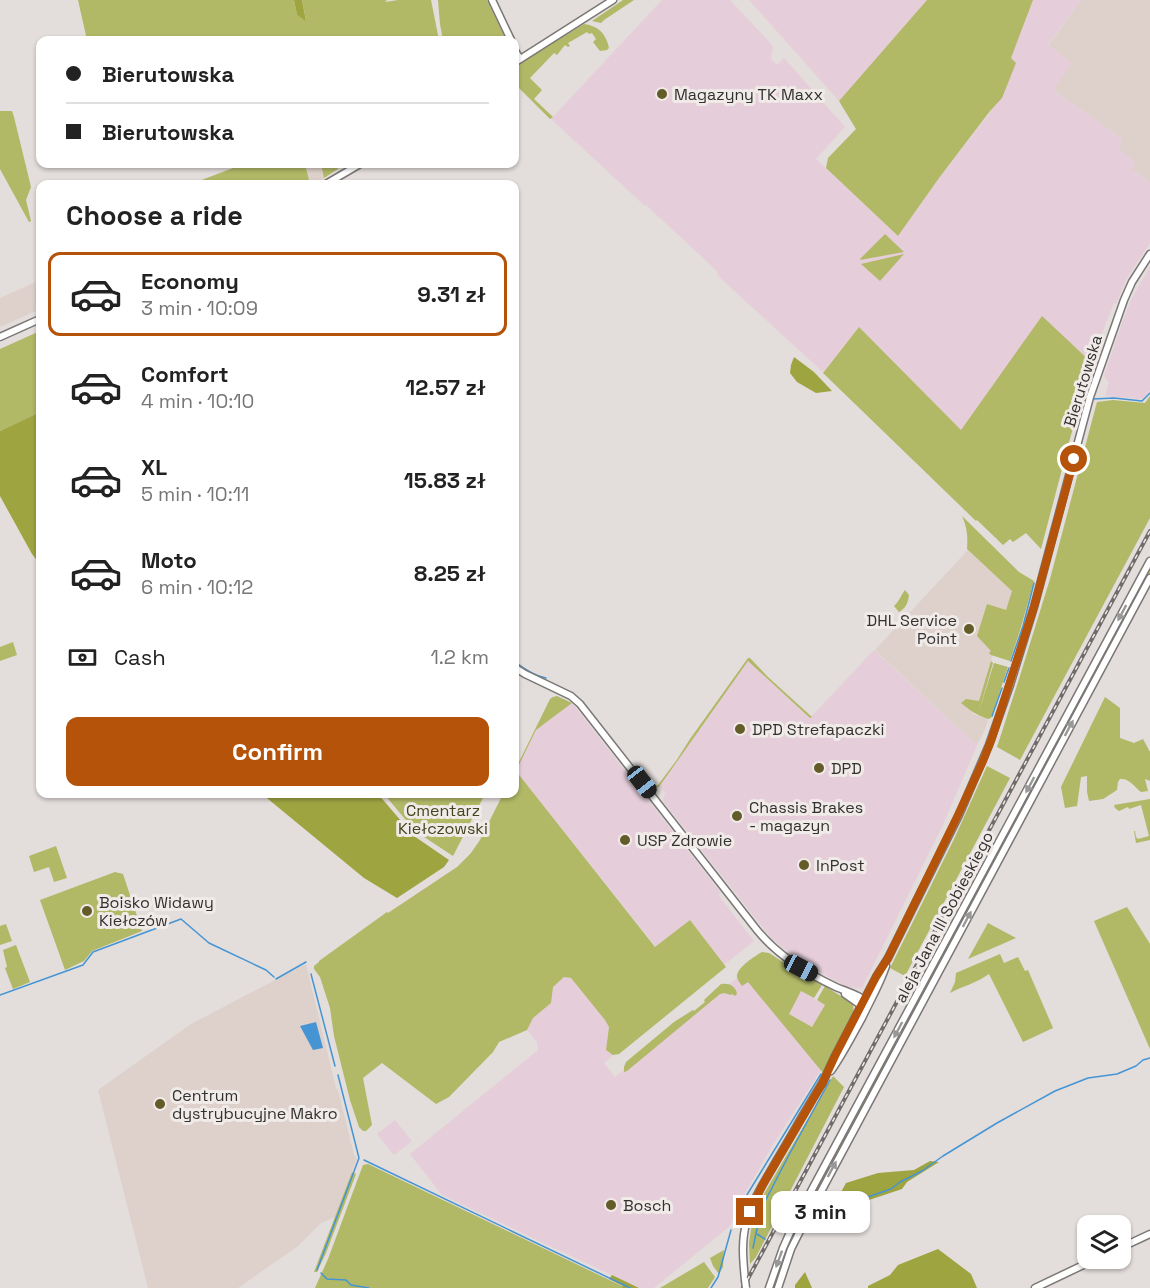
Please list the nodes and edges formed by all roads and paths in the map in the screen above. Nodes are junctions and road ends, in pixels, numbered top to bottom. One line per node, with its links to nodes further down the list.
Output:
1 (492, 0): 3 (street)
2 (613, 0): 4 (street)
3 (509, 36)
4 (519, 60)
5 (353, 168): 6 (street)
6 (333, 180)
7 (1150, 254): 13 (street, Bierutowska)
8 (36, 321): 9 (street)
9 (0, 337)
10 (1150, 561): 18 (street, aleja Jana III Sobieskiego, one-way to 18)
11 (1150, 578): 19 (street, aleja Jana III Sobieskiego, one-way to 11)
12 (519, 670): 13 (street)
13 (865, 1004): 17 (street, Bierutowska, bridge)
14 (1150, 1234): 15 (street)
15 (1131, 1243)
16 (1077, 1268): 20 (street)
17 (746, 1288)
18 (769, 1288)
19 (778, 1288)
20 (1035, 1288)

